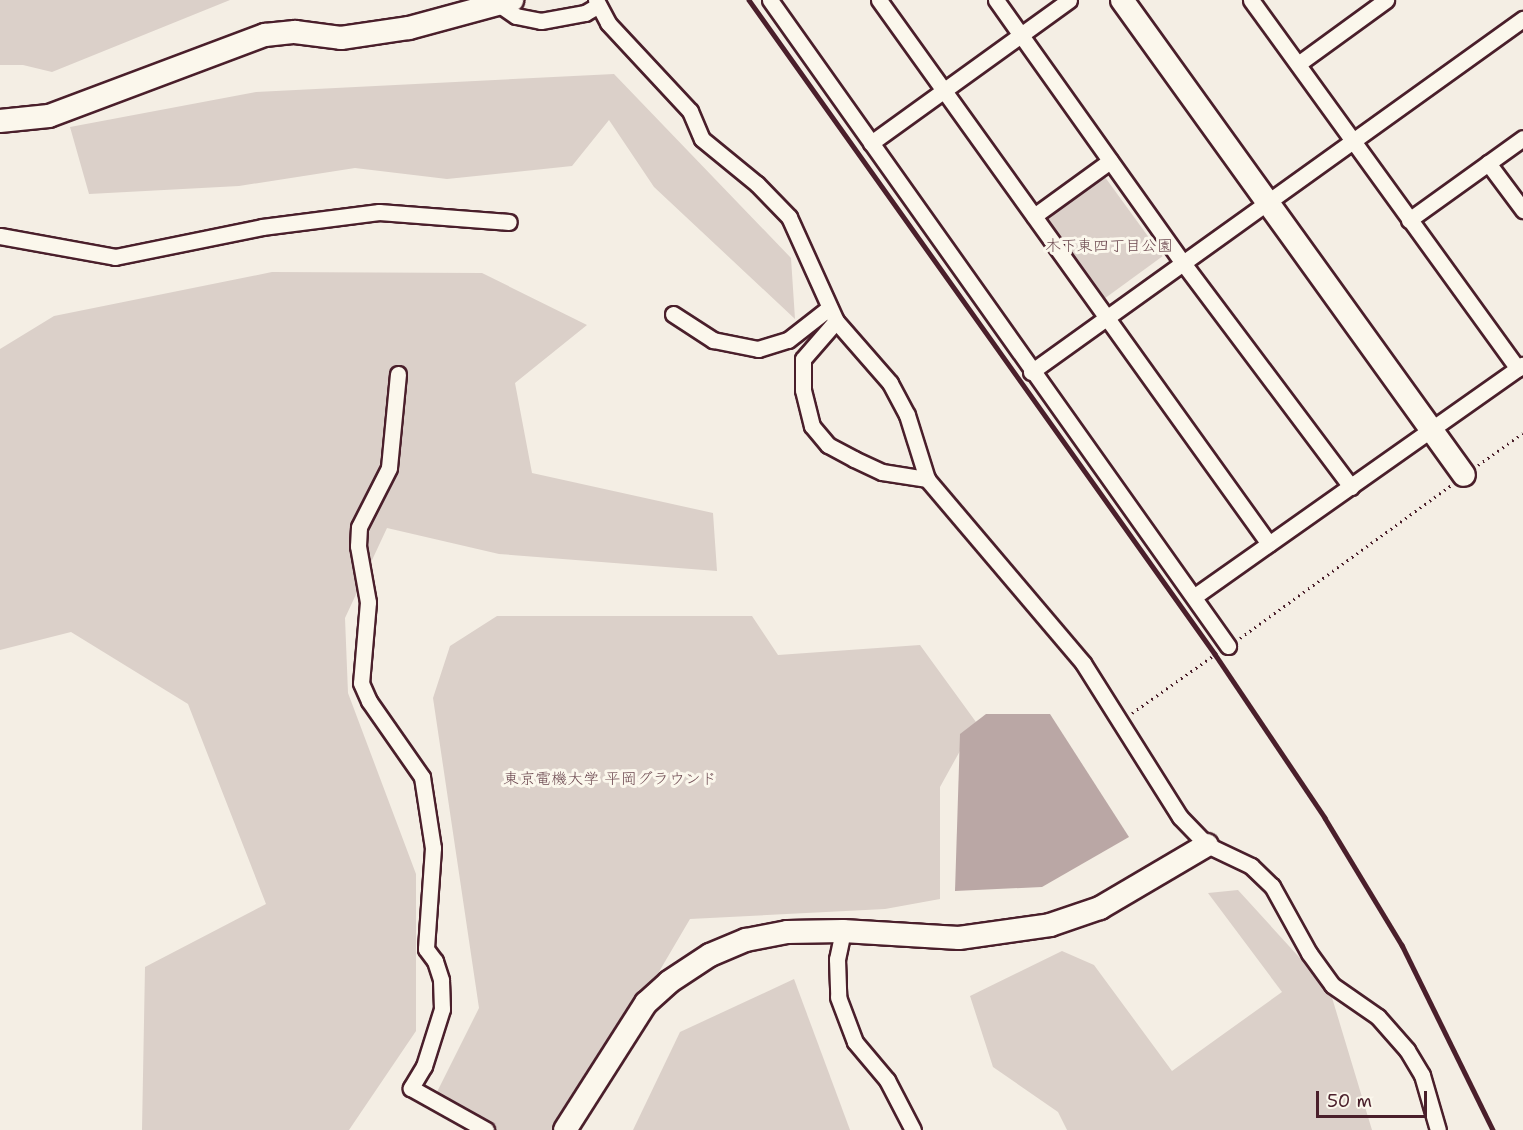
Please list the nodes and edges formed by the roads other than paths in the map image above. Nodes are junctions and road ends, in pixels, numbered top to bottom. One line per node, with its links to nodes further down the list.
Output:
1 (770, 0): 17 (street)
2 (879, 0): 13 (street)
3 (996, 0): 11 (street)
4 (1069, 0): 11 (street)
5 (1122, 0): 20 (street)
6 (1251, 0): 12 (street)
7 (506, 2): 8 (street); 14 (street)
8 (597, 3): 28 (street)
9 (1377, 3): 12 (street)
10 (1523, 19): 16 (street)
11 (1021, 35): 13 (street); 18 (street)
12 (1298, 64): 16 (street)
13 (944, 90): 17 (street); 22 (street)
14 (0, 121)
15 (1523, 138): 19 (street)
16 (1354, 141): 20 (street); 23 (street)
17 (871, 143): 31 (street)
18 (1110, 161): 22 (street); 26 (street)
19 (1488, 163): 21 (street); 23 (street)
20 (1267, 203): 26 (street); 33 (street)
21 (1523, 210)
22 (1034, 216): 29 (street)
23 (1409, 220): 30 (street)
24 (509, 222): 25 (street)
25 (0, 236)
26 (1184, 263): 29 (street); 36 (street)
27 (673, 314): 28 (street)
28 (832, 314): 35 (street); 35 (street)
29 (1107, 318): 31 (street); 37 (street)
30 (1520, 367): 33 (street)
31 (1031, 372): 38 (street)
32 (398, 374): 42 (street)
33 (1431, 430): 34 (street); 36 (street)
34 (1464, 475)
35 (927, 479): 40 (street)
36 (1351, 487): 37 (street)
37 (1269, 544): 38 (street)
38 (1194, 596): 39 (street)
39 (1228, 646)
40 (1207, 845): 41 (street); 45 (street)
41 (843, 931): 43 (street); 44 (street)
42 (486, 1130)
43 (565, 1130)
44 (913, 1130)
45 (1437, 1130)

